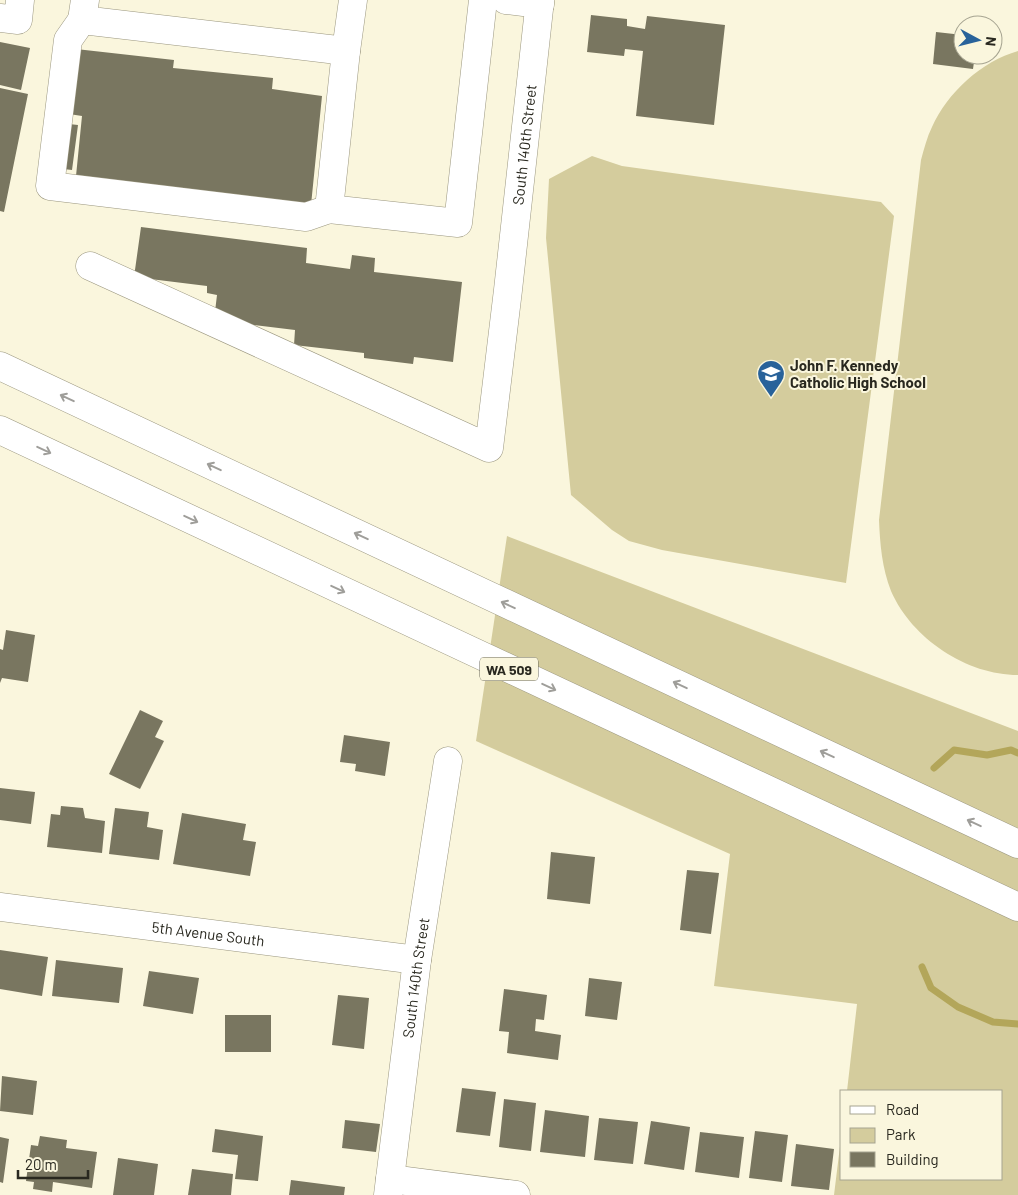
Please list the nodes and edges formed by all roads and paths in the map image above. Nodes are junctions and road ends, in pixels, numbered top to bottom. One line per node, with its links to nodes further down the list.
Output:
1 (20, 0): 7 (main road)
2 (353, 0): 8 (main road)
3 (483, 0): 9 (main road)
4 (506, 0): 5 (main road)
5 (540, 2): 10 (main road, South 140th Street)
6 (83, 10): 8 (main road); 9 (main road)
7 (0, 18)
8 (346, 51): 9 (main road)
9 (329, 209)
10 (90, 266)
11 (0, 365): 14 (main road, one-way to 11)
12 (0, 430): 16 (main road, WA 509, one-way to 16)
13 (448, 762): 17 (main road, South 140th Street)
14 (1018, 844)
15 (0, 907): 17 (main road, 5th Avenue South)
16 (1018, 907)
17 (417, 960): 18 (main road, South 140th Street)
18 (389, 1187): 19 (main road)
19 (516, 1195)

